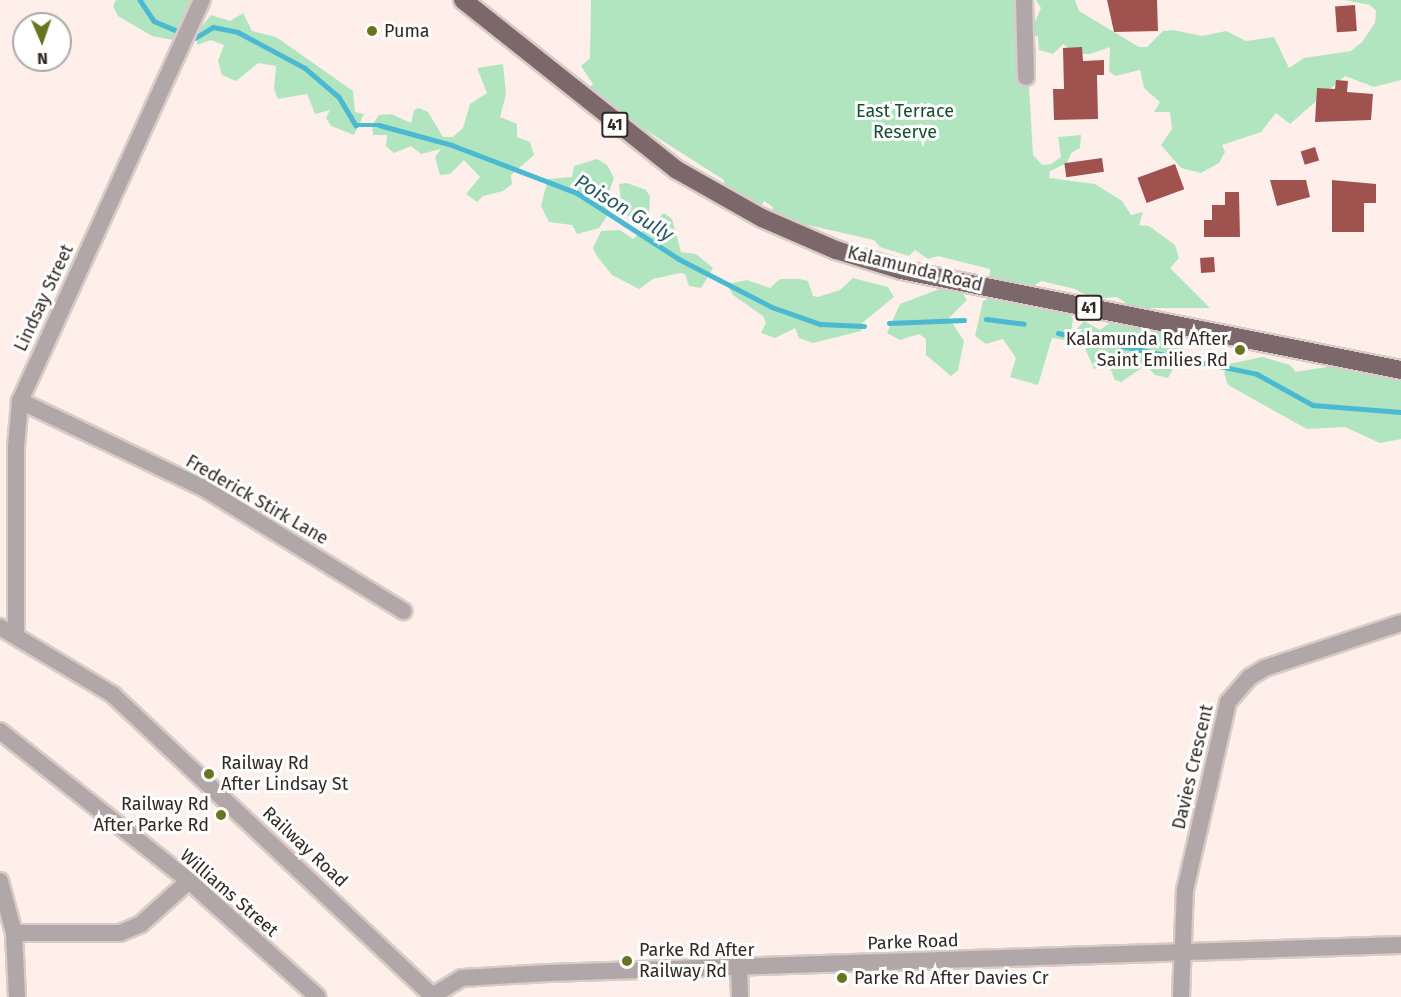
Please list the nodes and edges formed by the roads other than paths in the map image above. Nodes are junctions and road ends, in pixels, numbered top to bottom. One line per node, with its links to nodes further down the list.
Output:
1 (202, 0): 6 (street, Lindsay Street)
2 (463, 0): 5 (main road, Kalamunda Road / 41)
3 (1024, 0): 4 (street)
4 (1026, 77)
5 (1401, 370)
6 (20, 401): 7 (street, Frederick Stirk Lane); 10 (street, Lindsay Street)
7 (403, 611)
8 (1401, 623): 16 (street, Davies Crescent)
9 (0, 627): 10 (street, Railway Road)
10 (16, 634): 20 (street, Railway Road)
11 (2, 734): 13 (street, Williams Street)
12 (0, 881): 14 (street)
13 (189, 881): 14 (street); 19 (street, Williams Street)
14 (14, 933): 18 (street)
15 (1401, 945): 16 (street, Parke Road)
16 (1179, 952): 17 (street, Parke Road); 22 (street, Davies Crescent)
17 (739, 967): 20 (street, Parke Road); 21 (street)
18 (17, 997)
19 (318, 997)
20 (432, 997)
21 (740, 997)
22 (1180, 997)

